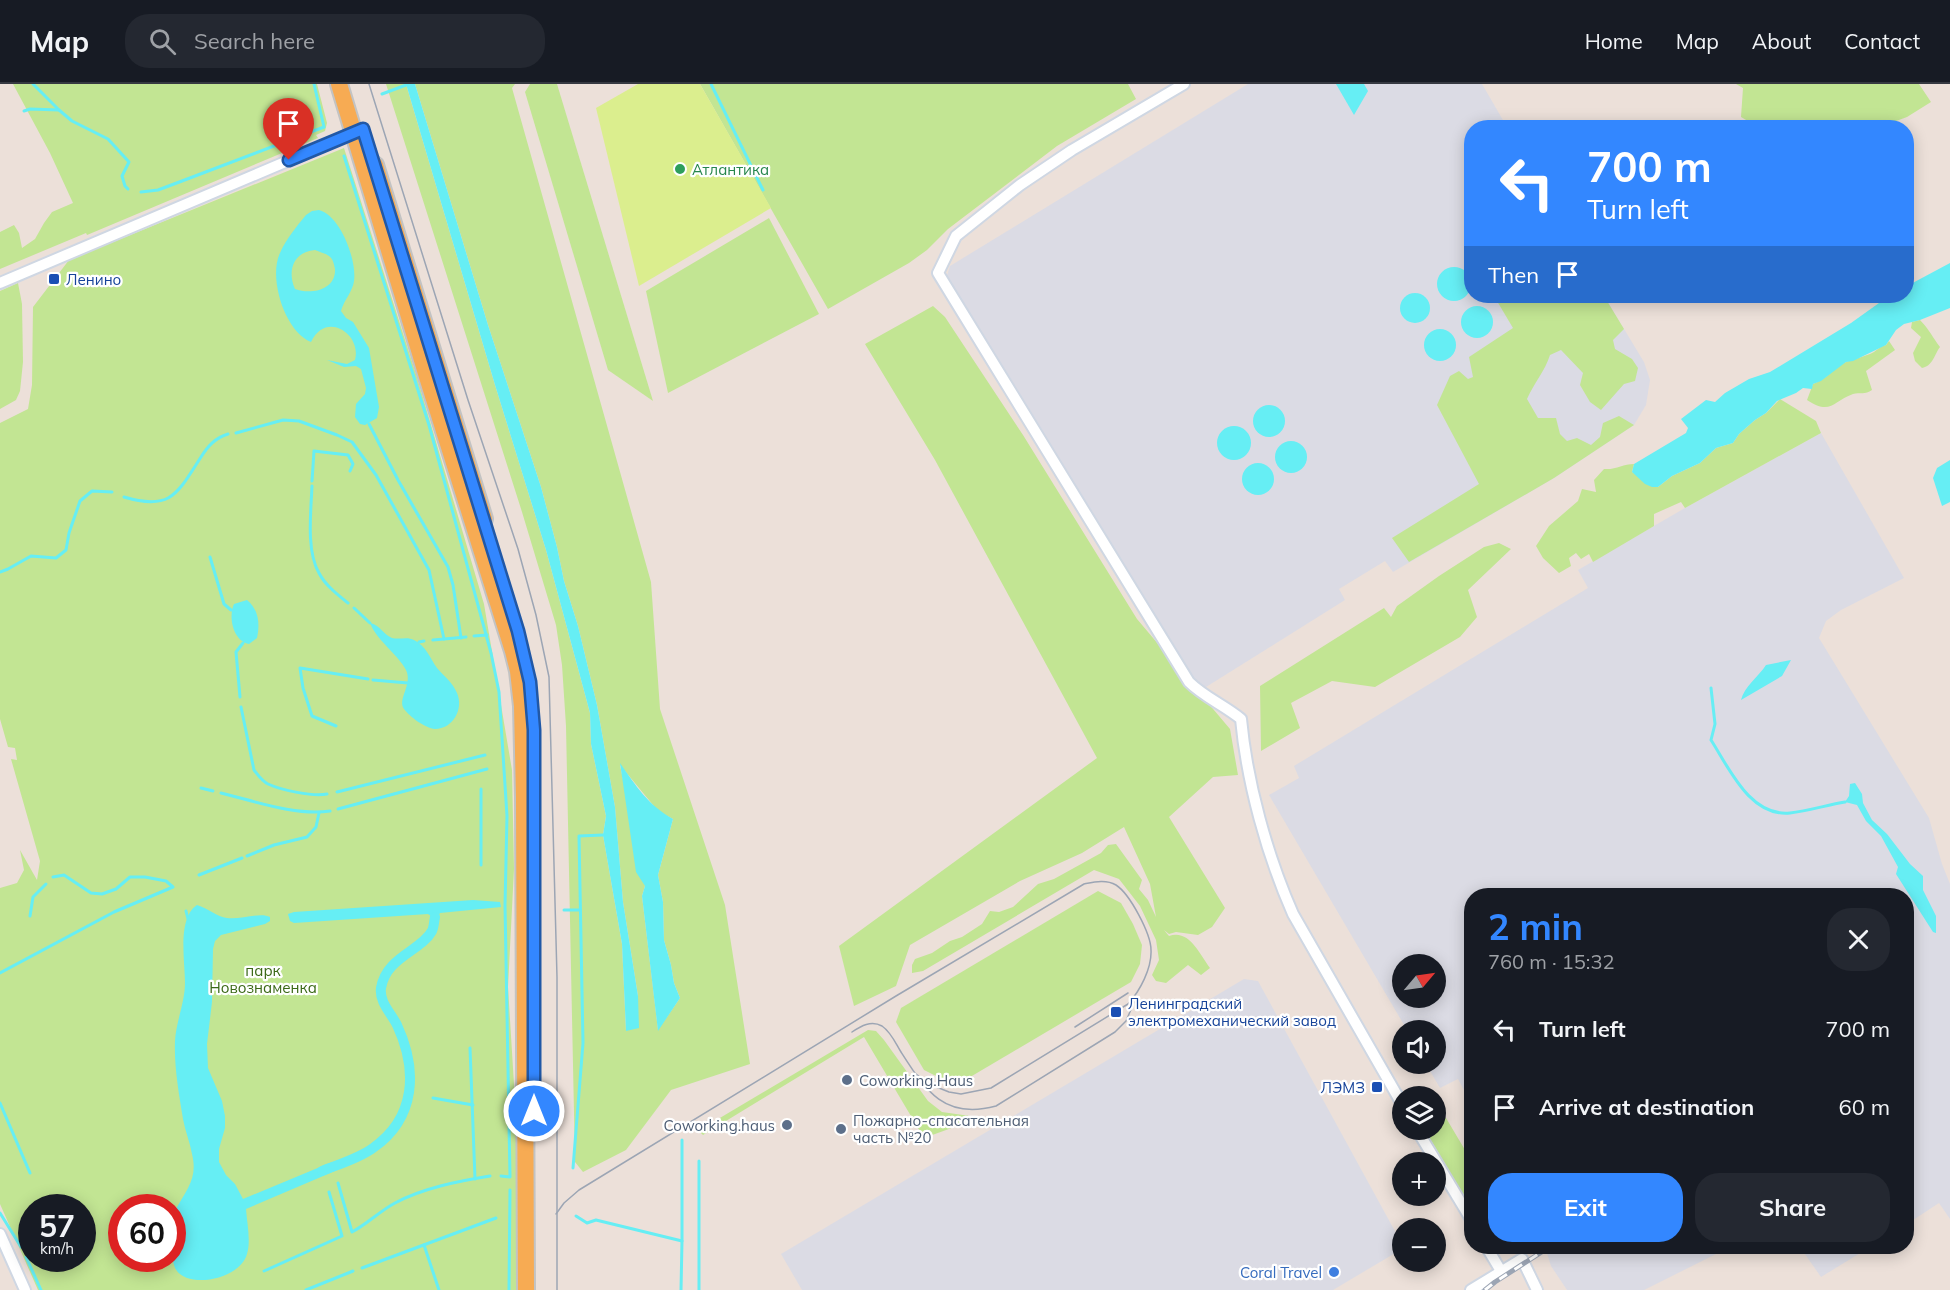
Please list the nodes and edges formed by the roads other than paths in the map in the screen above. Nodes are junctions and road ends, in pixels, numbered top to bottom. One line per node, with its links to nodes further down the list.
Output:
1 (339, 84): 4 (main road)
2 (350, 84): 4 (main road)
3 (1184, 84): 6 (street)
4 (358, 131): 5 (street); 13 (main road); 14 (main road)
5 (0, 283)
6 (1392, 1087)
7 (1423, 1140): 8 (street)
8 (1464, 1208)
9 (0, 1234): 12 (street)
10 (1491, 1254): 11 (street)
11 (1501, 1271): 15 (street); 16 (street)
12 (26, 1290)
13 (526, 1290)
14 (535, 1290)
15 (1471, 1290)
16 (1537, 1290)

